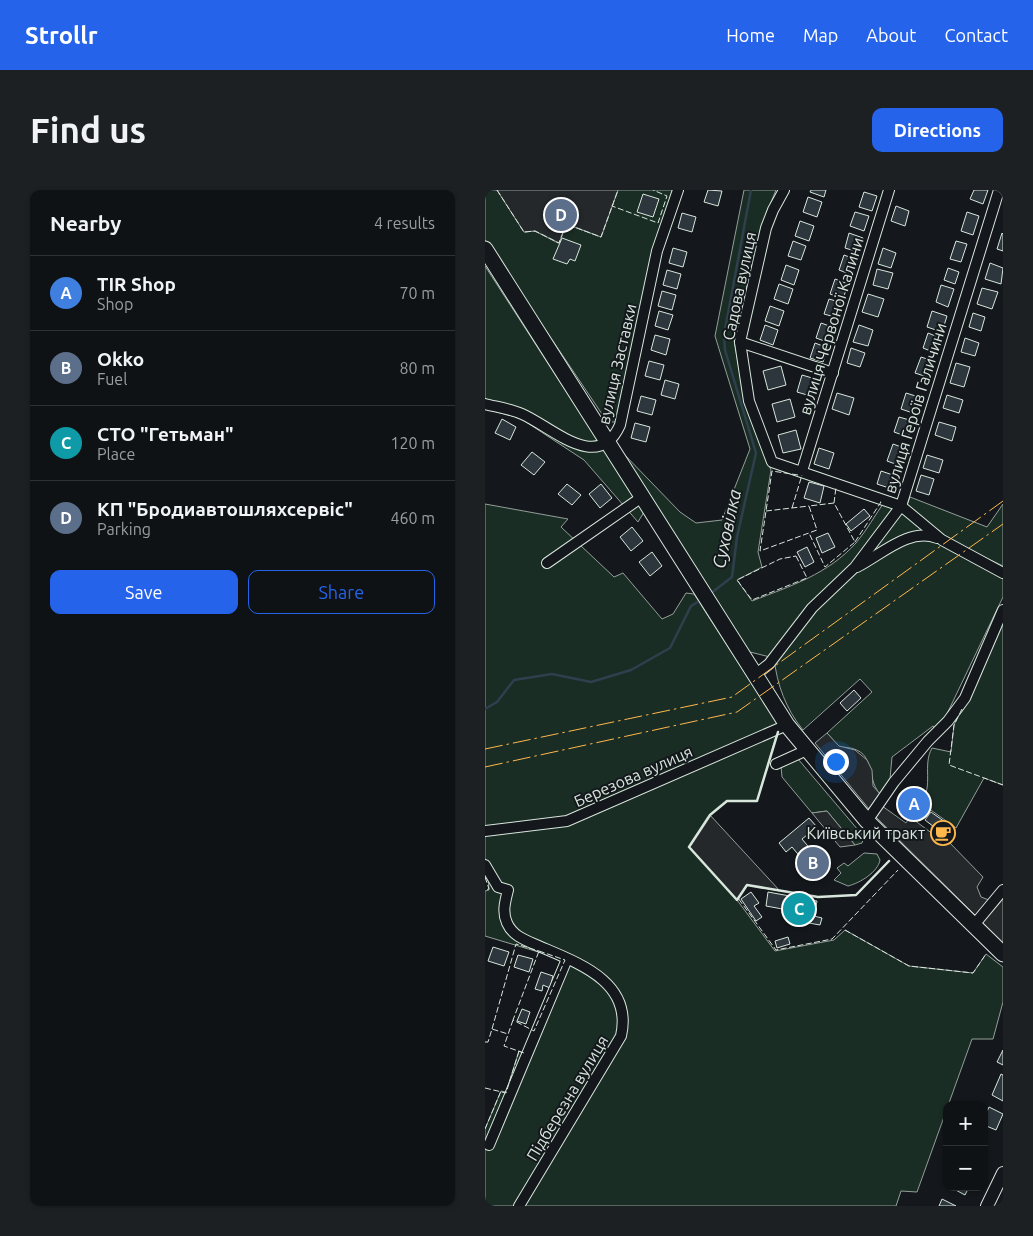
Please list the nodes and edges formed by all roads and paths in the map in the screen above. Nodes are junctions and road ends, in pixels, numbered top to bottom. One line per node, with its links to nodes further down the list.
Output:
1 (678, 190): 9 (street, вулиця Заставки)
2 (784, 190): 6 (street, Садова вулиця)
3 (889, 190): 7 (street, вулиця Червоної Калини)
4 (999, 190): 12 (street, вулиця Героїв Галичини)
5 (485, 249): 9 (highway)
6 (740, 342): 7 (street); 10 (street, Садова вулиця)
7 (833, 373): 10 (street, вулиця Червоної Калини)
8 (485, 404): 9 (street, вулиця Заставки)
9 (607, 442): 11 (highway)
10 (802, 471): 12 (street, Садова вулиця)
11 (642, 497): 14 (street); 18 (highway)
12 (901, 506): 13 (street, Садова вулиця); 15 (street, вулиця Героїв Галичини)
13 (943, 540): 15 (street); 16 (street)
14 (547, 563)
15 (855, 567): 18 (street, вулиця Героїв Галичини)
16 (1003, 573)
17 (1003, 610): 22 (street)
18 (755, 676): 19 (highway)
19 (787, 725): 20 (highway); 23 (street, Березова вулиця)
20 (807, 750): 21 (street); 22 (highway)
21 (776, 764)
22 (867, 821): 26 (highway)
23 (485, 831)
24 (485, 865): 28 (street, Підберезна вулиця)
25 (1003, 890): 26 (street)
26 (974, 925): 27 (highway)
27 (1003, 954)
28 (567, 958): 29 (street); 31 (street, Підберезна вулиця)
29 (489, 1145)
30 (1003, 1173): 32 (main road)
31 (519, 1206)
32 (987, 1206)

